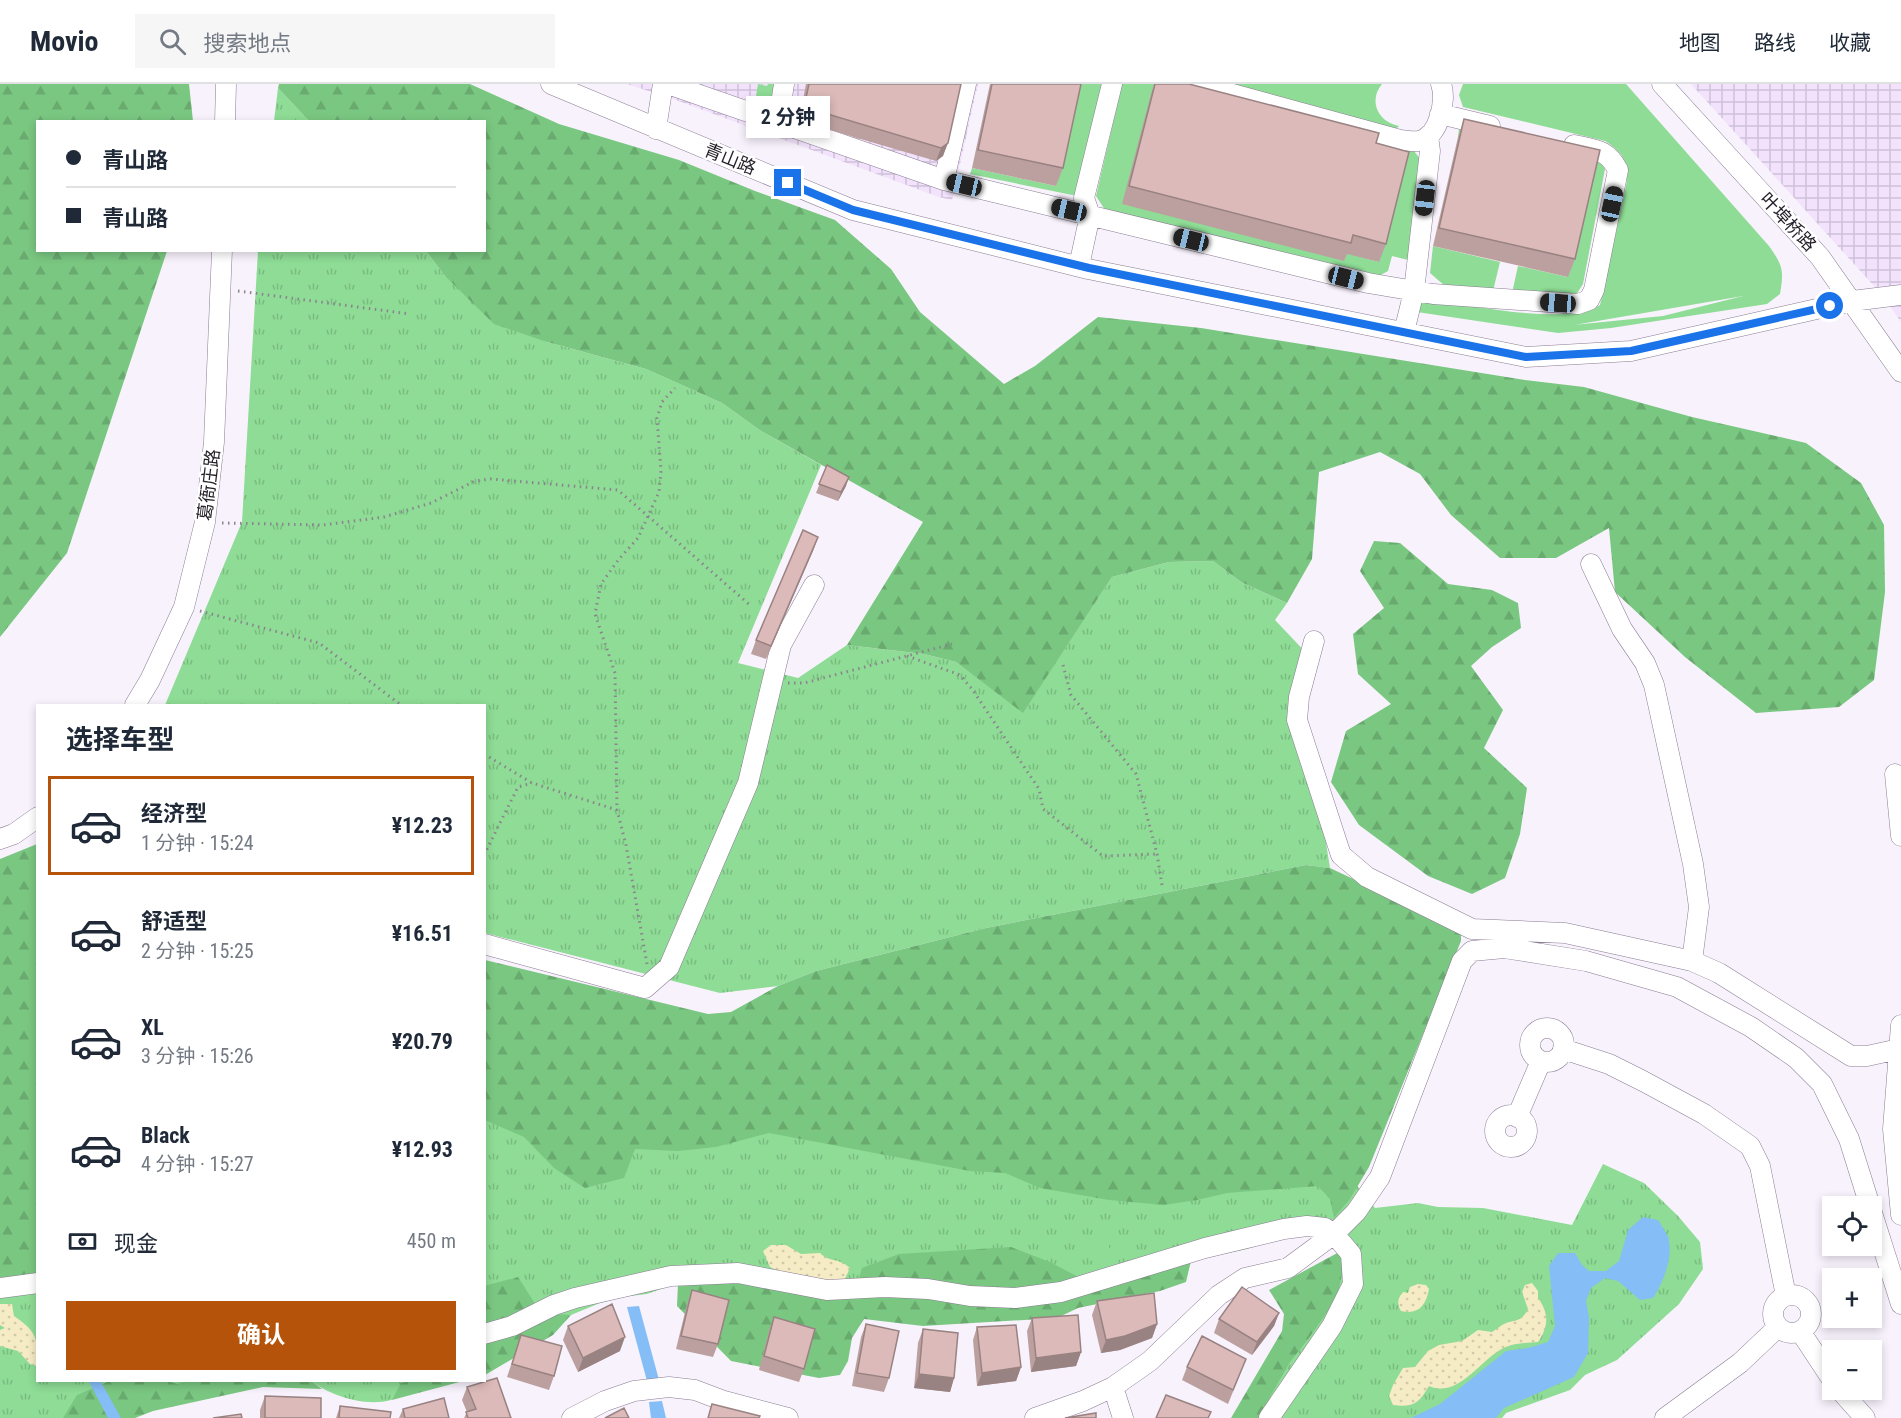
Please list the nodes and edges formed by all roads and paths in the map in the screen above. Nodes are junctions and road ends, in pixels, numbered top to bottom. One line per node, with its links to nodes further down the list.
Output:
1 (226, 84): 12 (street)
2 (551, 84): 14 (street, 青山路)
3 (663, 84): 14 (street)
4 (668, 84): 13 (street)
5 (784, 84): 13 (street)
6 (966, 84): 18 (street)
7 (1112, 84): 19 (street)
8 (1196, 84): 16 (street)
9 (1442, 84): 11 (street)
10 (1662, 84): 25 (street, 叶埠桥路)
11 (1440, 114): 15 (street); 16 (street)
12 (225, 120)
13 (778, 124): 18 (street)
14 (656, 129): 21 (street, 青山路)
15 (1510, 130)
16 (1428, 136): 23 (street)
17 (1557, 141): 23 (street)
18 (944, 180): 19 (street)
19 (1090, 215): 21 (street); 23 (street)
20 (222, 252): 22 (street, 葛衙庄路)
21 (1079, 266): 27 (street, 青山路)
22 (221, 289): 26 (path); 31 (street, 葛衙庄路)
23 (1414, 291): 27 (street)
24 (1901, 295): 25 (street, 青山路)
25 (1852, 301): 27 (street, 青山路); 28 (street, 叶埠桥路)
26 (410, 314)
27 (1404, 332)
28 (1901, 372)
29 (675, 388): 30 (path)
30 (648, 518): 31 (path); 34 (path); 46 (path)
31 (205, 522): 35 (street, 葛衙庄路)
32 (1591, 564): 54 (street)
33 (814, 585): 40 (street)
34 (751, 606)
35 (184, 607): 41 (street, 葛衙庄路); 42 (path)
36 (1314, 641): 54 (street)
37 (952, 644): 38 (path)
38 (907, 656): 40 (path); 51 (path)
39 (1063, 665): 51 (path)
40 (772, 683): 55 (street)
41 (136, 704)
42 (401, 704)
43 (486, 755): 45 (path)
44 (1895, 774): 48 (street)
45 (532, 783): 46 (path); 50 (path)
46 (617, 810): 55 (path)
47 (36, 818): 49 (street)
48 (1901, 836)
49 (0, 839)
50 (486, 851)
51 (1157, 854): 52 (path)
52 (1162, 885)
53 (486, 945): 55 (street)
54 (1692, 961): 58 (street)
55 (651, 983)
56 (1901, 1025): 58 (street)
57 (1563, 1049): 59 (street); 59 (street); 67 (street)
58 (1899, 1049): 62 (street)
59 (1541, 1061): 60 (street)
60 (1517, 1117)
61 (1867, 1196): 63 (street)
62 (1901, 1215)
63 (1334, 1234): 71 (street); 73 (street); 79 (street)
64 (1882, 1244): 68 (street)
65 (36, 1283): 66 (street)
66 (0, 1288)
67 (1786, 1296): 69 (street); 70 (street)
68 (1901, 1304)
69 (1779, 1327): 70 (street); 80 (street)
70 (1800, 1331): 72 (street)
71 (486, 1333)
72 (1822, 1364)
73 (1113, 1387): 77 (street); 78 (street)
74 (1849, 1400): 81 (street)
75 (572, 1418): 76 (street)
76 (788, 1418)
77 (1035, 1418)
78 (1123, 1418)
79 (1269, 1418)
80 (1665, 1418)
81 (1865, 1418)

